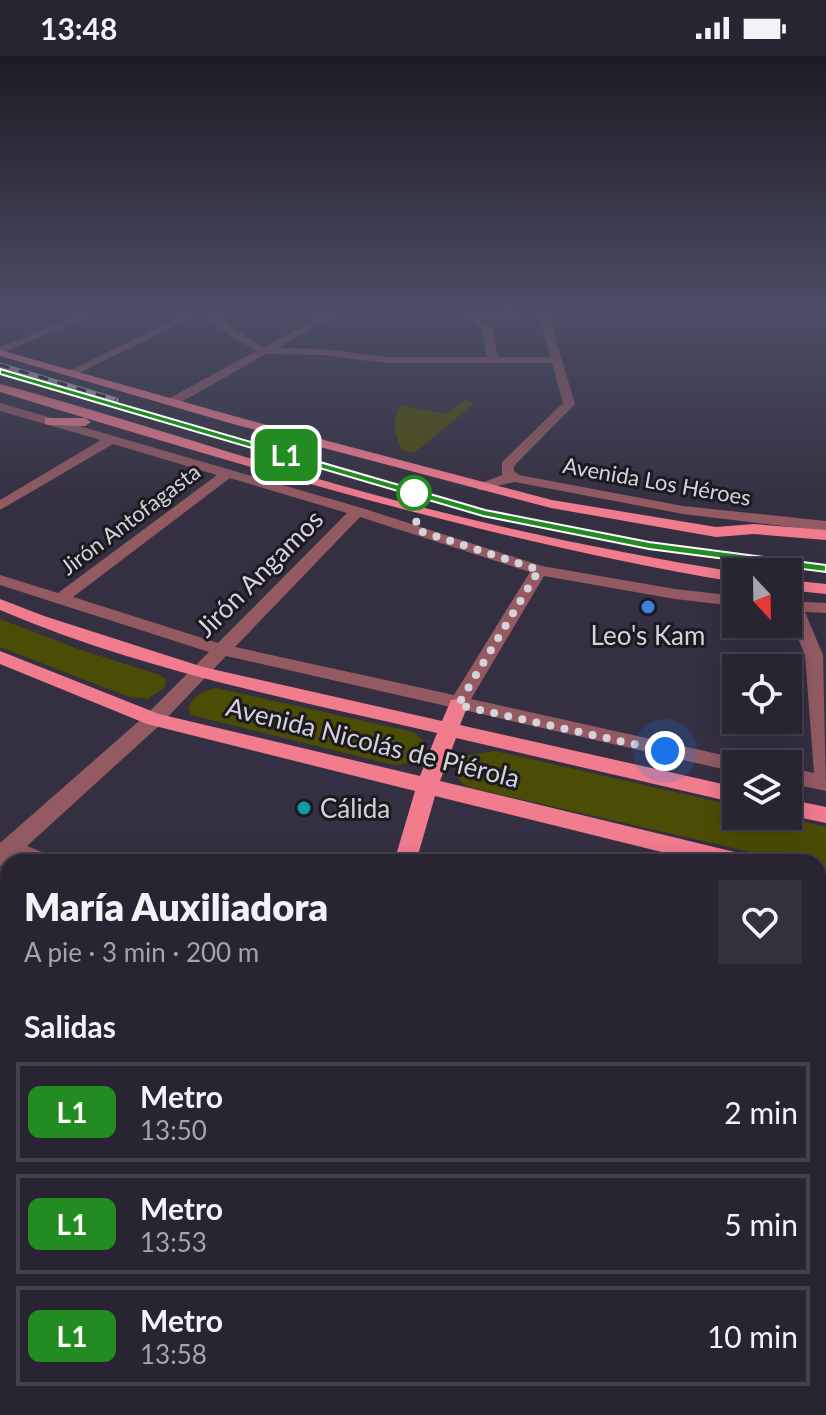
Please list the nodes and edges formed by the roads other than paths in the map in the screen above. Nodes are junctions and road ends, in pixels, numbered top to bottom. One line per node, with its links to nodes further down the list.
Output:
1 (88, 376): 5 (main road)
2 (218, 376): 5 (street)
3 (561, 376): 12 (street)
4 (0, 388): 8 (main road)
5 (172, 402): 13 (main road)
6 (3, 411): 7 (street)
7 (49, 421): 8 (main road); 9 (street)
8 (116, 423): 10 (main road)
9 (111, 440): 11 (street); 14 (street)
10 (212, 452): 11 (main road); 21 (main road)
11 (228, 473): 15 (street); 26 (street, Jirón Antofagasta)
12 (515, 478): 13 (street, Avenida Los Héroes); 16 (street, Avenida Los Héroes)
13 (482, 486): 17 (main road, Avenida Los Héroes)
14 (0, 506)
15 (357, 511): 20 (street); 31 (street, Jirón Angamos)
16 (826, 526)
17 (716, 532): 18 (main road, Avenida Los Héroes); 19 (main road)
18 (826, 535)
19 (826, 544)
20 (539, 570): 25 (street); 34 (street)
21 (722, 575)
22 (0, 580): 26 (street, Avenida Nicolás de Piérola)
23 (802, 586): 24 (main road)
24 (826, 589)
25 (722, 599)
26 (59, 600): 31 (street, Avenida Nicolás de Piérola)
27 (0, 604): 33 (main road, Avenida Nicolás de Piérola)
28 (802, 607): 29 (street)
29 (826, 608)
30 (802, 629): 39 (street)
31 (219, 649): 33 (street, Jirón Angamos); 34 (street, Avenida Nicolás de Piérola)
32 (0, 657): 35 (main road, Avenida Nicolás de Piérola)
33 (199, 672): 35 (street, Jirón Angamos); 36 (main road, Avenida Nicolás de Piérola)
34 (458, 705): 36 (main road); 37 (street, Avenida Nicolás de Piérola)
35 (154, 719): 40 (main road, Avenida Nicolás de Piérola); 44 (street, Jirón Angamos)
36 (447, 730): 40 (main road); 41 (main road, Avenida Nicolás de Piérola)
37 (722, 762)
38 (802, 778): 39 (street)
39 (826, 783)
40 (428, 784): 45 (main road); 46 (main road, Avenida Nicolás de Piérola)
41 (722, 792)
42 (802, 810): 43 (main road)
43 (826, 815)
44 (4, 853)
45 (407, 854)
46 (707, 854)

